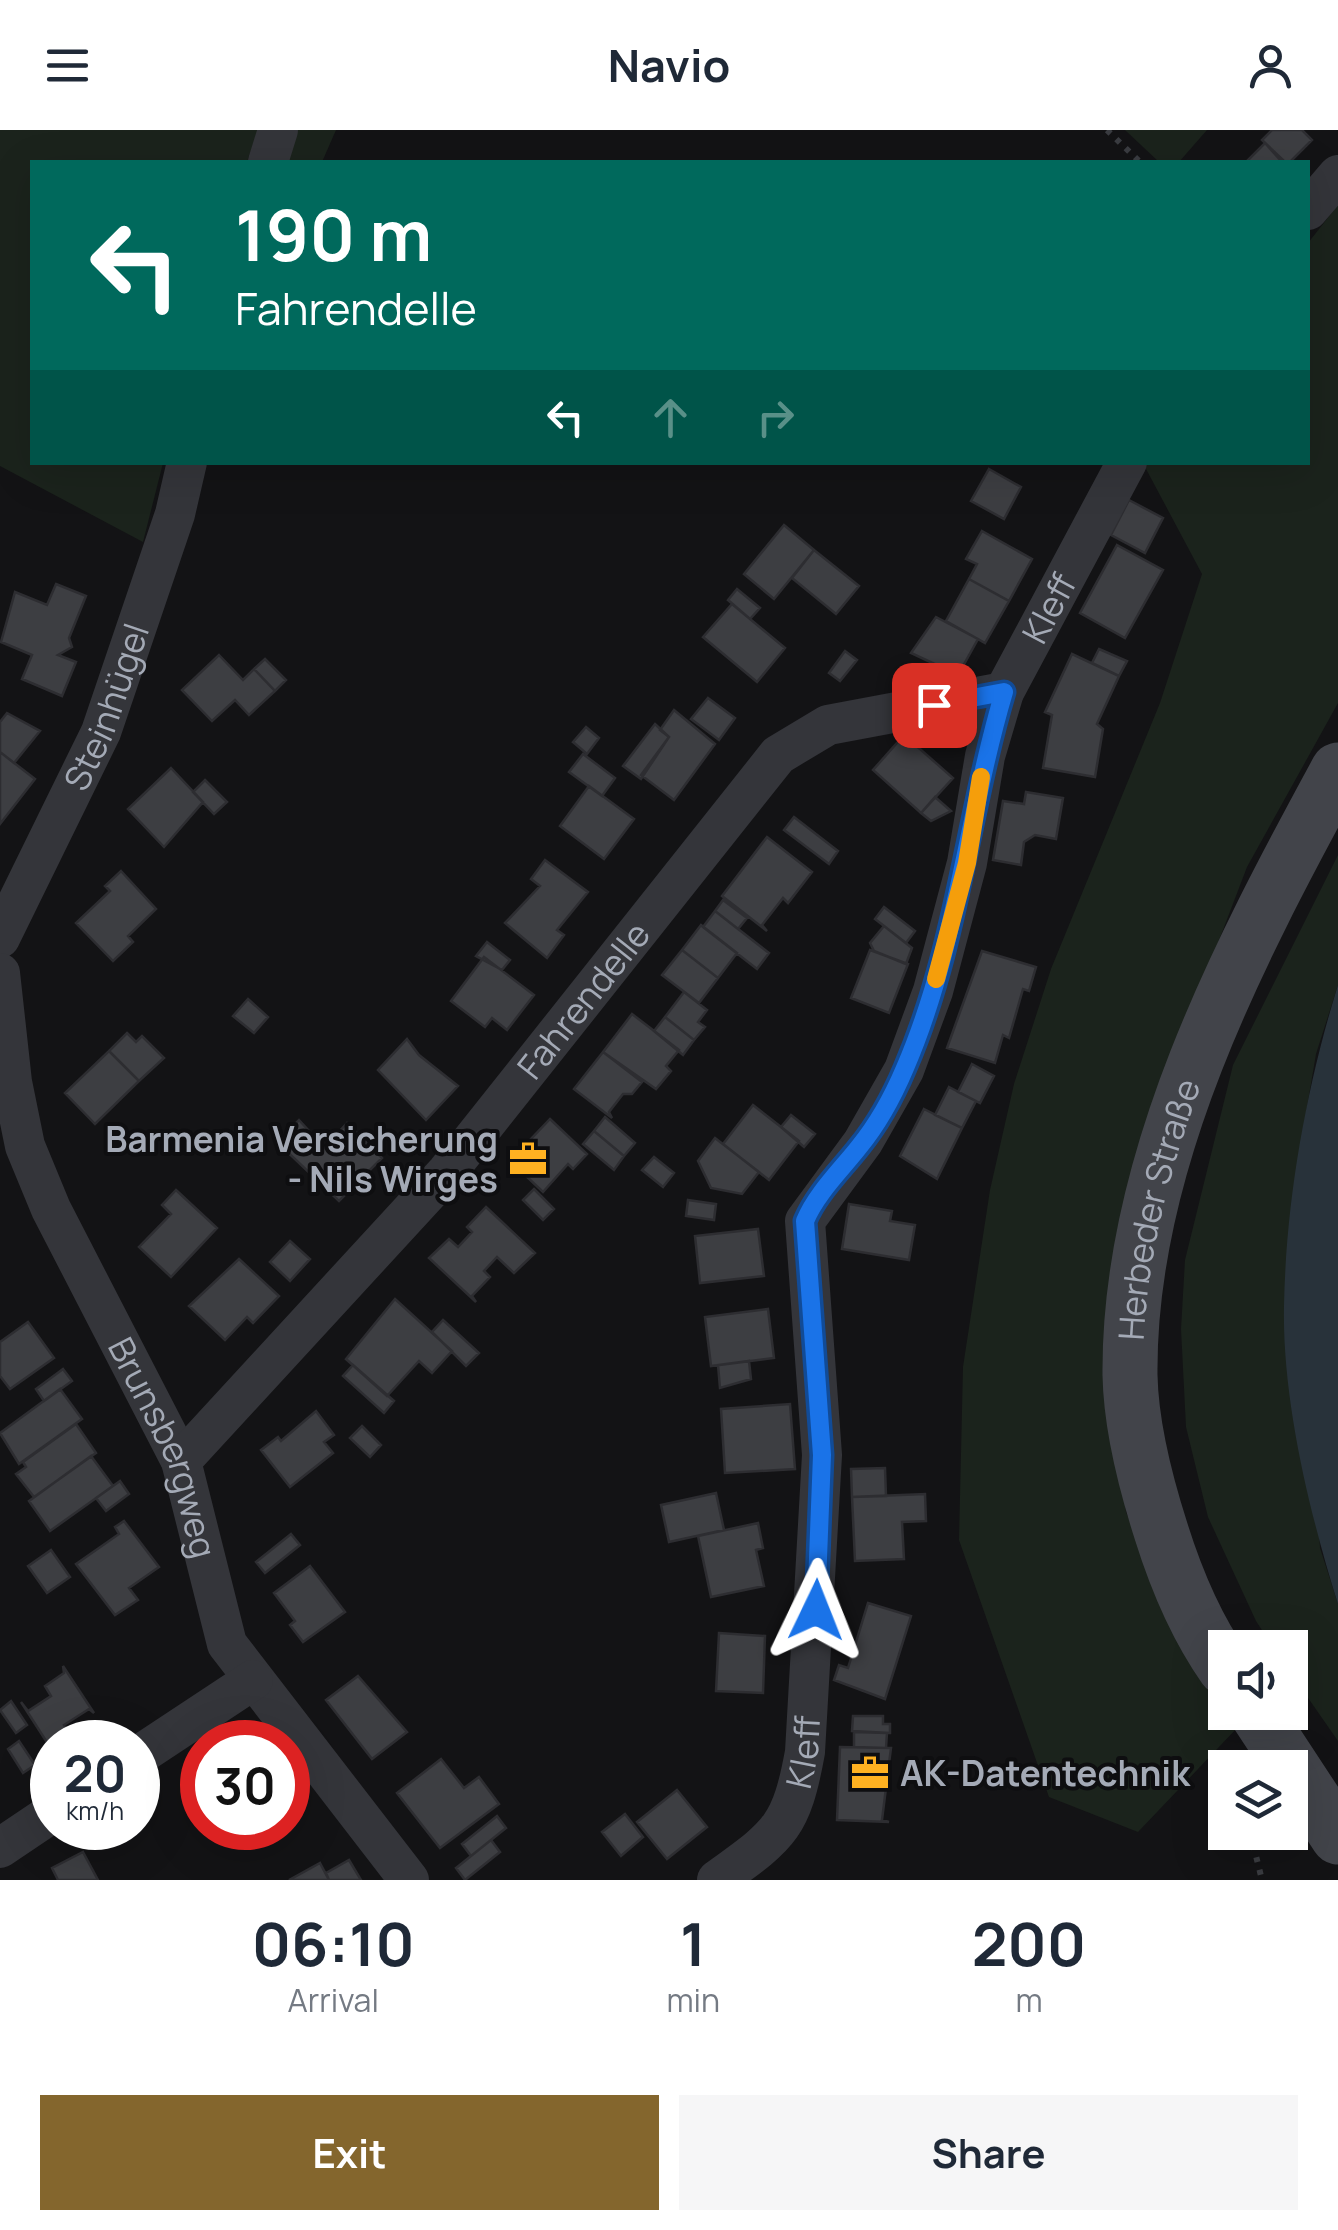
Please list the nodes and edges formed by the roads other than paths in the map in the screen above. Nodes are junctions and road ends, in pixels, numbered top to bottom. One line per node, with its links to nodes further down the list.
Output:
1 (278, 130): 2 (street)
2 (269, 160)
3 (1338, 175): 4 (street)
4 (1310, 208)
5 (187, 465): 9 (street, Steinhügel)
6 (1125, 465): 7 (street, Kleff)
7 (1004, 692): 11 (street, Fahrendelle); 20 (street, Kleff)
8 (1338, 770): 12 (main road, Herbeder Straße)
9 (0, 938)
10 (0, 974): 11 (street, Brunsbergweg)
11 (180, 1461): 13 (street, Brunsbergweg)
12 (1208, 1638)
13 (253, 1680): 15 (street); 19 (street, Brunsbergweg)
14 (1268, 1730): 17 (main road)
15 (160, 1741)
16 (30, 1828): 18 (street)
17 (1338, 1837)
18 (0, 1848)
19 (410, 1880)
20 (717, 1880)

